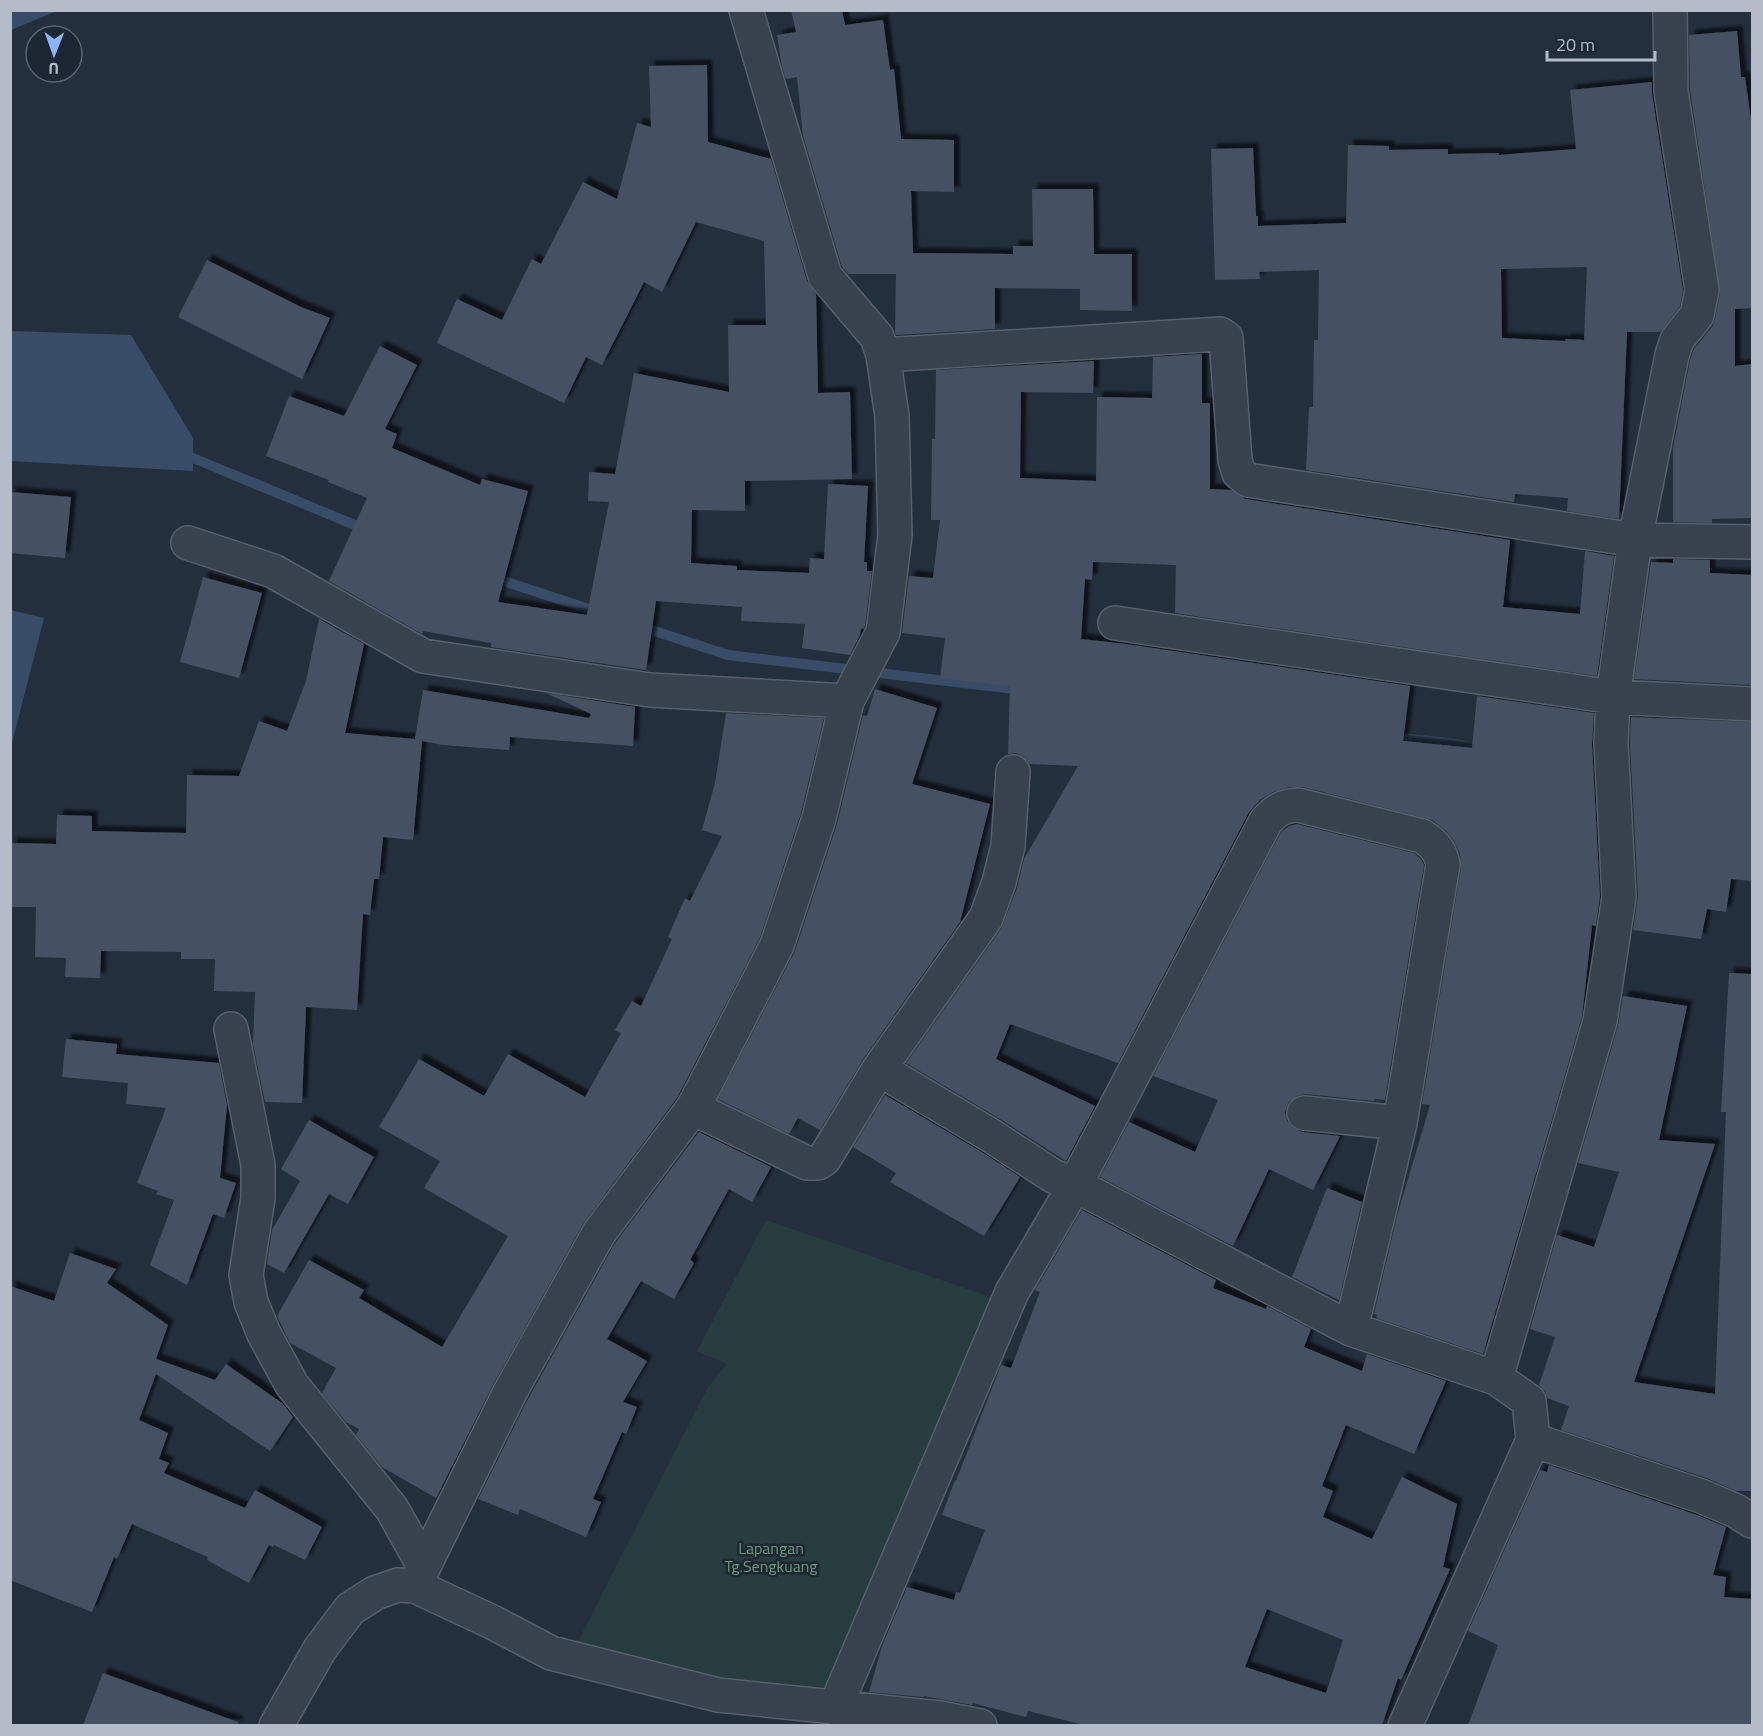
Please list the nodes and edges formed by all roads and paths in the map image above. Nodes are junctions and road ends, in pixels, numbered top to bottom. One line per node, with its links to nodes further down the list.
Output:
1 (746, 10): 3 (street)
2 (1670, 10): 4 (street)
3 (883, 355): 4 (street); 8 (street)
4 (1635, 540): 5 (street); 9 (street)
5 (1752, 542)
6 (188, 543): 8 (street)
7 (1115, 623): 9 (street)
8 (851, 692): 14 (street)
9 (1612, 697): 10 (street); 19 (street)
10 (1752, 704)
11 (1013, 772): 13 (street)
12 (231, 1029): 22 (street)
13 (879, 1069): 14 (street); 17 (street)
14 (693, 1108): 22 (street)
15 (1304, 1113): 16 (street)
16 (1400, 1123): 17 (street); 18 (street)
17 (1075, 1185): 18 (street); 23 (street)
18 (1351, 1329): 19 (street)
19 (1496, 1378): 20 (street)
20 (1533, 1440): 21 (street); 26 (street)
21 (1752, 1521)
22 (419, 1576): 23 (street); 24 (street)
23 (835, 1708): 25 (street)
24 (276, 1725)
25 (980, 1725)
26 (1405, 1725)

